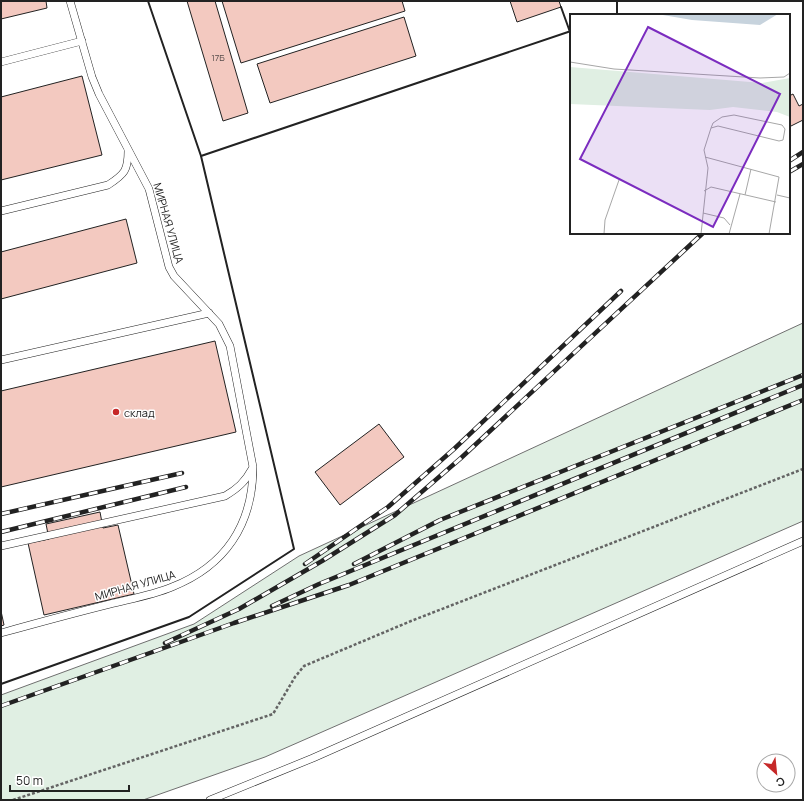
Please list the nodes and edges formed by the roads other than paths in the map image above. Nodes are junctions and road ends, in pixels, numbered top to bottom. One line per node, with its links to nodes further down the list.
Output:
1 (70, 1): 2 (lane, МИРНАЯ УЛИЦА)
2 (82, 42): 3 (lane); 4 (lane, МИРНАЯ УЛИЦА)
3 (1, 62)
4 (128, 150): 5 (lane); 6 (lane, МИРНАЯ УЛИЦА)
5 (1, 211)
6 (209, 313): 7 (lane); 8 (lane, МИРНАЯ УЛИЦА)
7 (1, 360)
8 (253, 467): 10 (lane); 11 (lane, МИРНАЯ УЛИЦА)
9 (803, 541): 12 (lane)
10 (1, 546)
11 (1, 633)
12 (210, 800)

